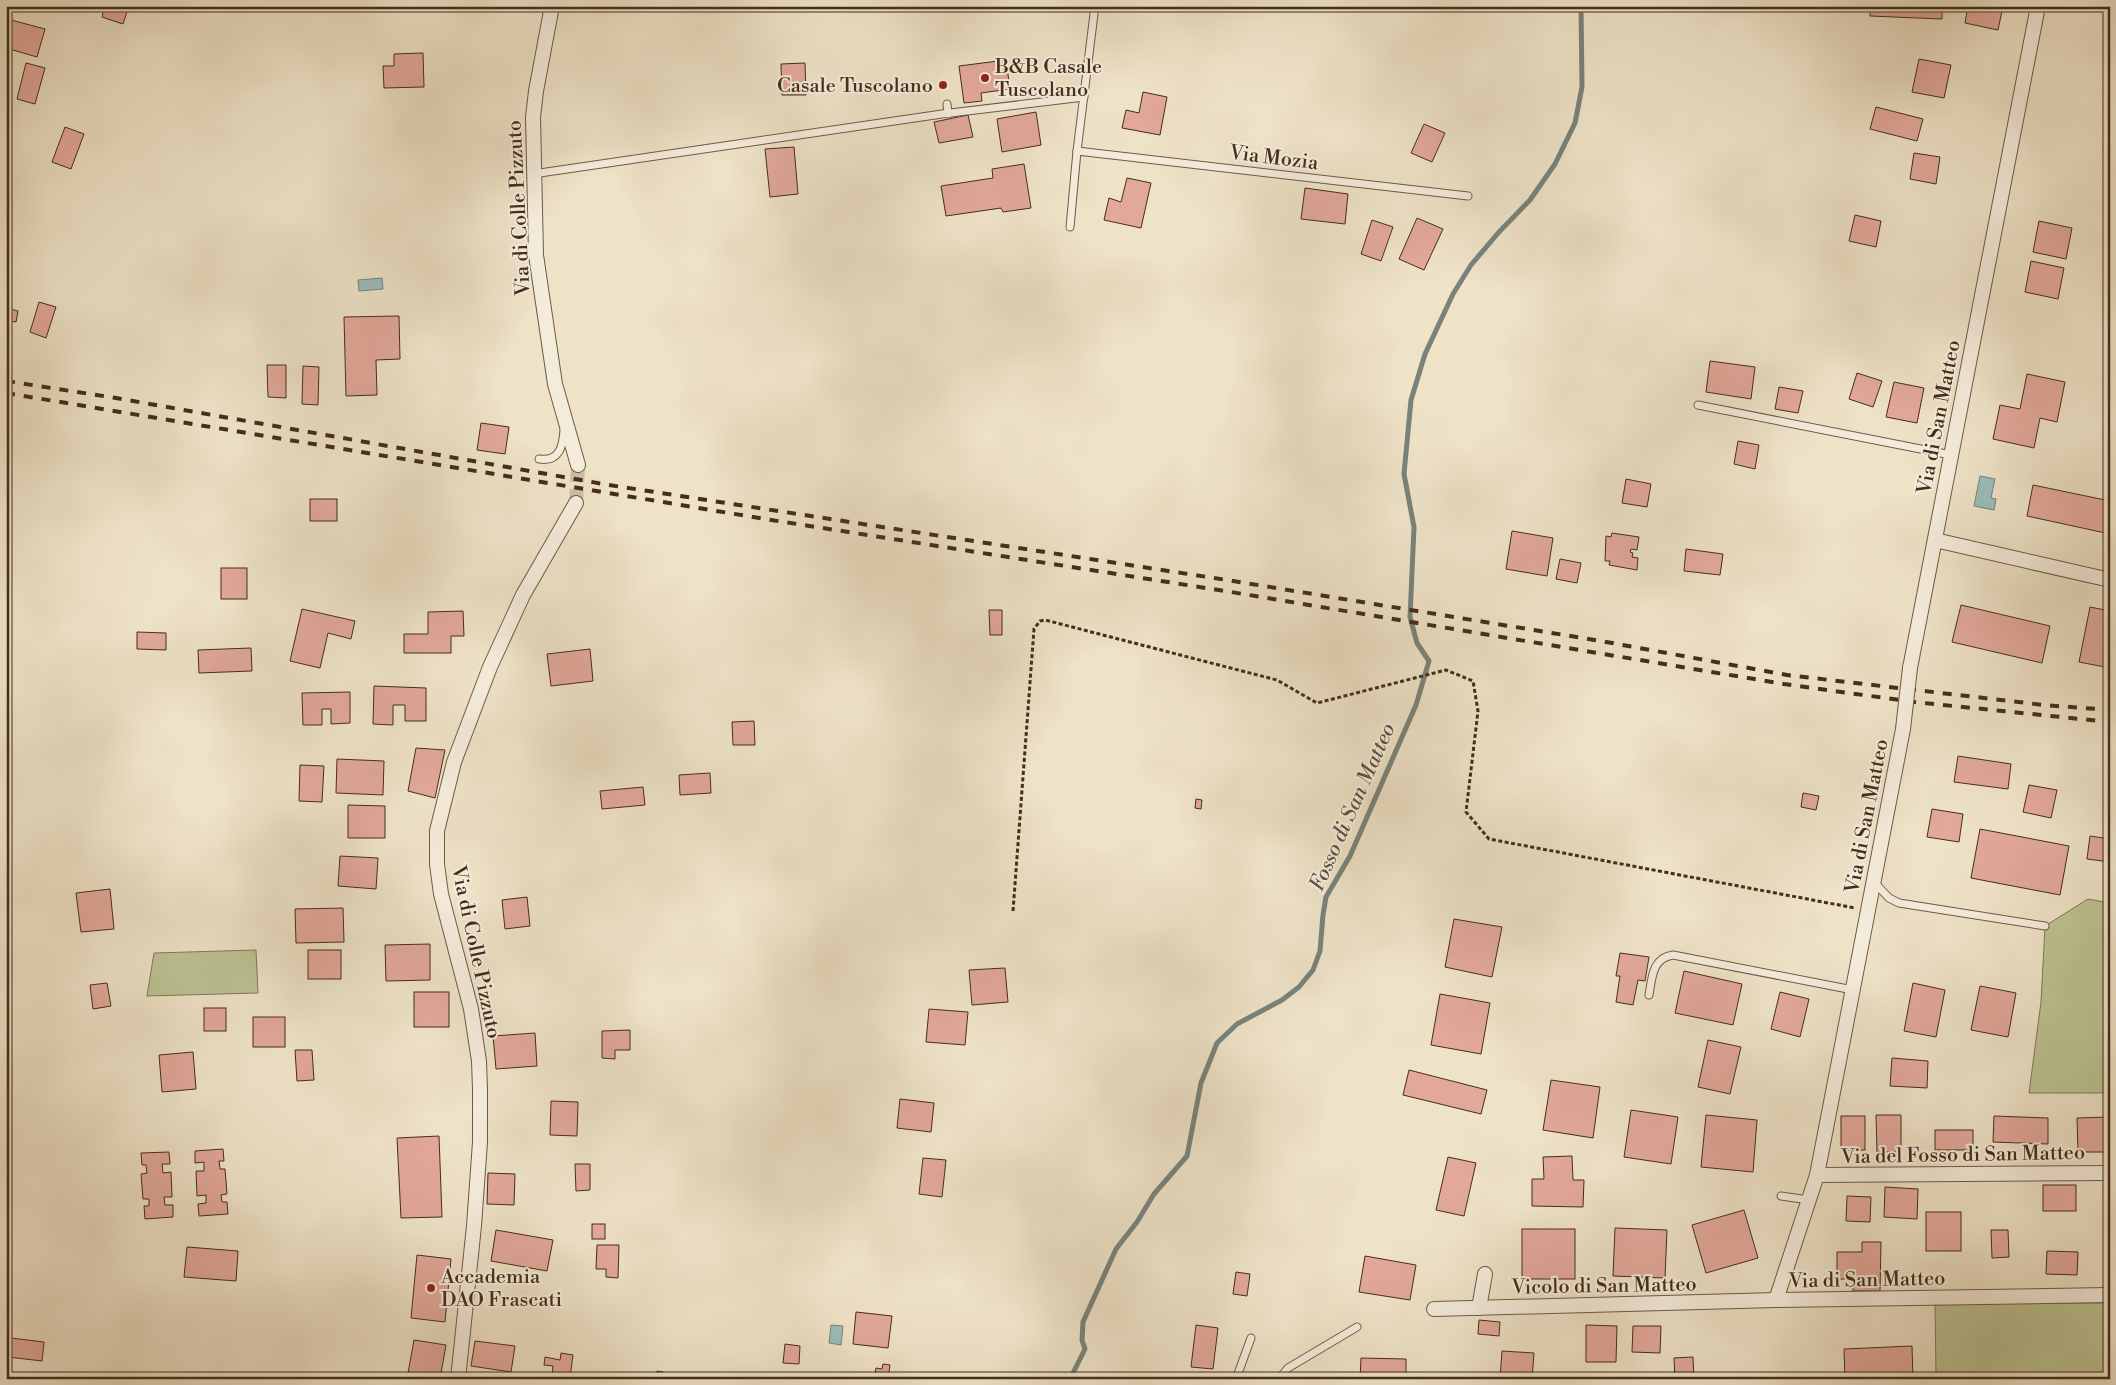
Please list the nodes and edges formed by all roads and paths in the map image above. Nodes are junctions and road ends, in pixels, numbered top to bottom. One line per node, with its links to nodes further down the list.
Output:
1 (552, 6): 8 (street, Via di Colle Pizzuto)
2 (1095, 6): 4 (lane)
3 (2038, 6): 13 (street, Via di San Matteo)
4 (1084, 97): 6 (lane); 7 (lane)
5 (947, 104): 6 (lane)
6 (948, 114): 8 (lane)
7 (1077, 151): 9 (lane, Via Mozia); 10 (lane)
8 (533, 174): 12 (street, Via di Colle Pizzuto)
9 (1468, 196)
10 (1070, 227)
11 (1698, 405): 13 (lane)
12 (564, 417): 14 (lane); 15 (street, Via di Colle Pizzuto)
13 (1951, 455): 17 (street, Via di San Matteo)
14 (539, 459)
15 (578, 465)
16 (576, 503): 36 (street, Via di Colle Pizzuto)
17 (1935, 540): 18 (street); 19 (street, Via di San Matteo, bridge)
18 (2110, 580)
19 (1874, 882): 21 (street, Via di San Matteo); 22 (lane)
20 (1013, 910): 21 (path)
21 (1868, 910): 23 (street, Via di San Matteo)
22 (2045, 926)
23 (1853, 990): 24 (lane); 26 (street, Via di San Matteo)
24 (1649, 996)
25 (2110, 1173): 26 (street, Via del Fosso di San Matteo)
26 (1817, 1175): 28 (street, Via di San Matteo)
27 (1781, 1196): 28 (lane)
28 (1809, 1200): 31 (street, Via di San Matteo)
29 (1485, 1274): 32 (street)
30 (2110, 1295): 31 (street, Via di San Matteo)
31 (1776, 1300): 32 (street, Vicolo di San Matteo)
32 (1479, 1308): 33 (street, Vicolo di San Matteo)
33 (1434, 1309)
34 (1357, 1327): 38 (lane)
35 (1251, 1338): 37 (lane)
36 (458, 1379)
37 (1236, 1379)
38 (1279, 1379)

